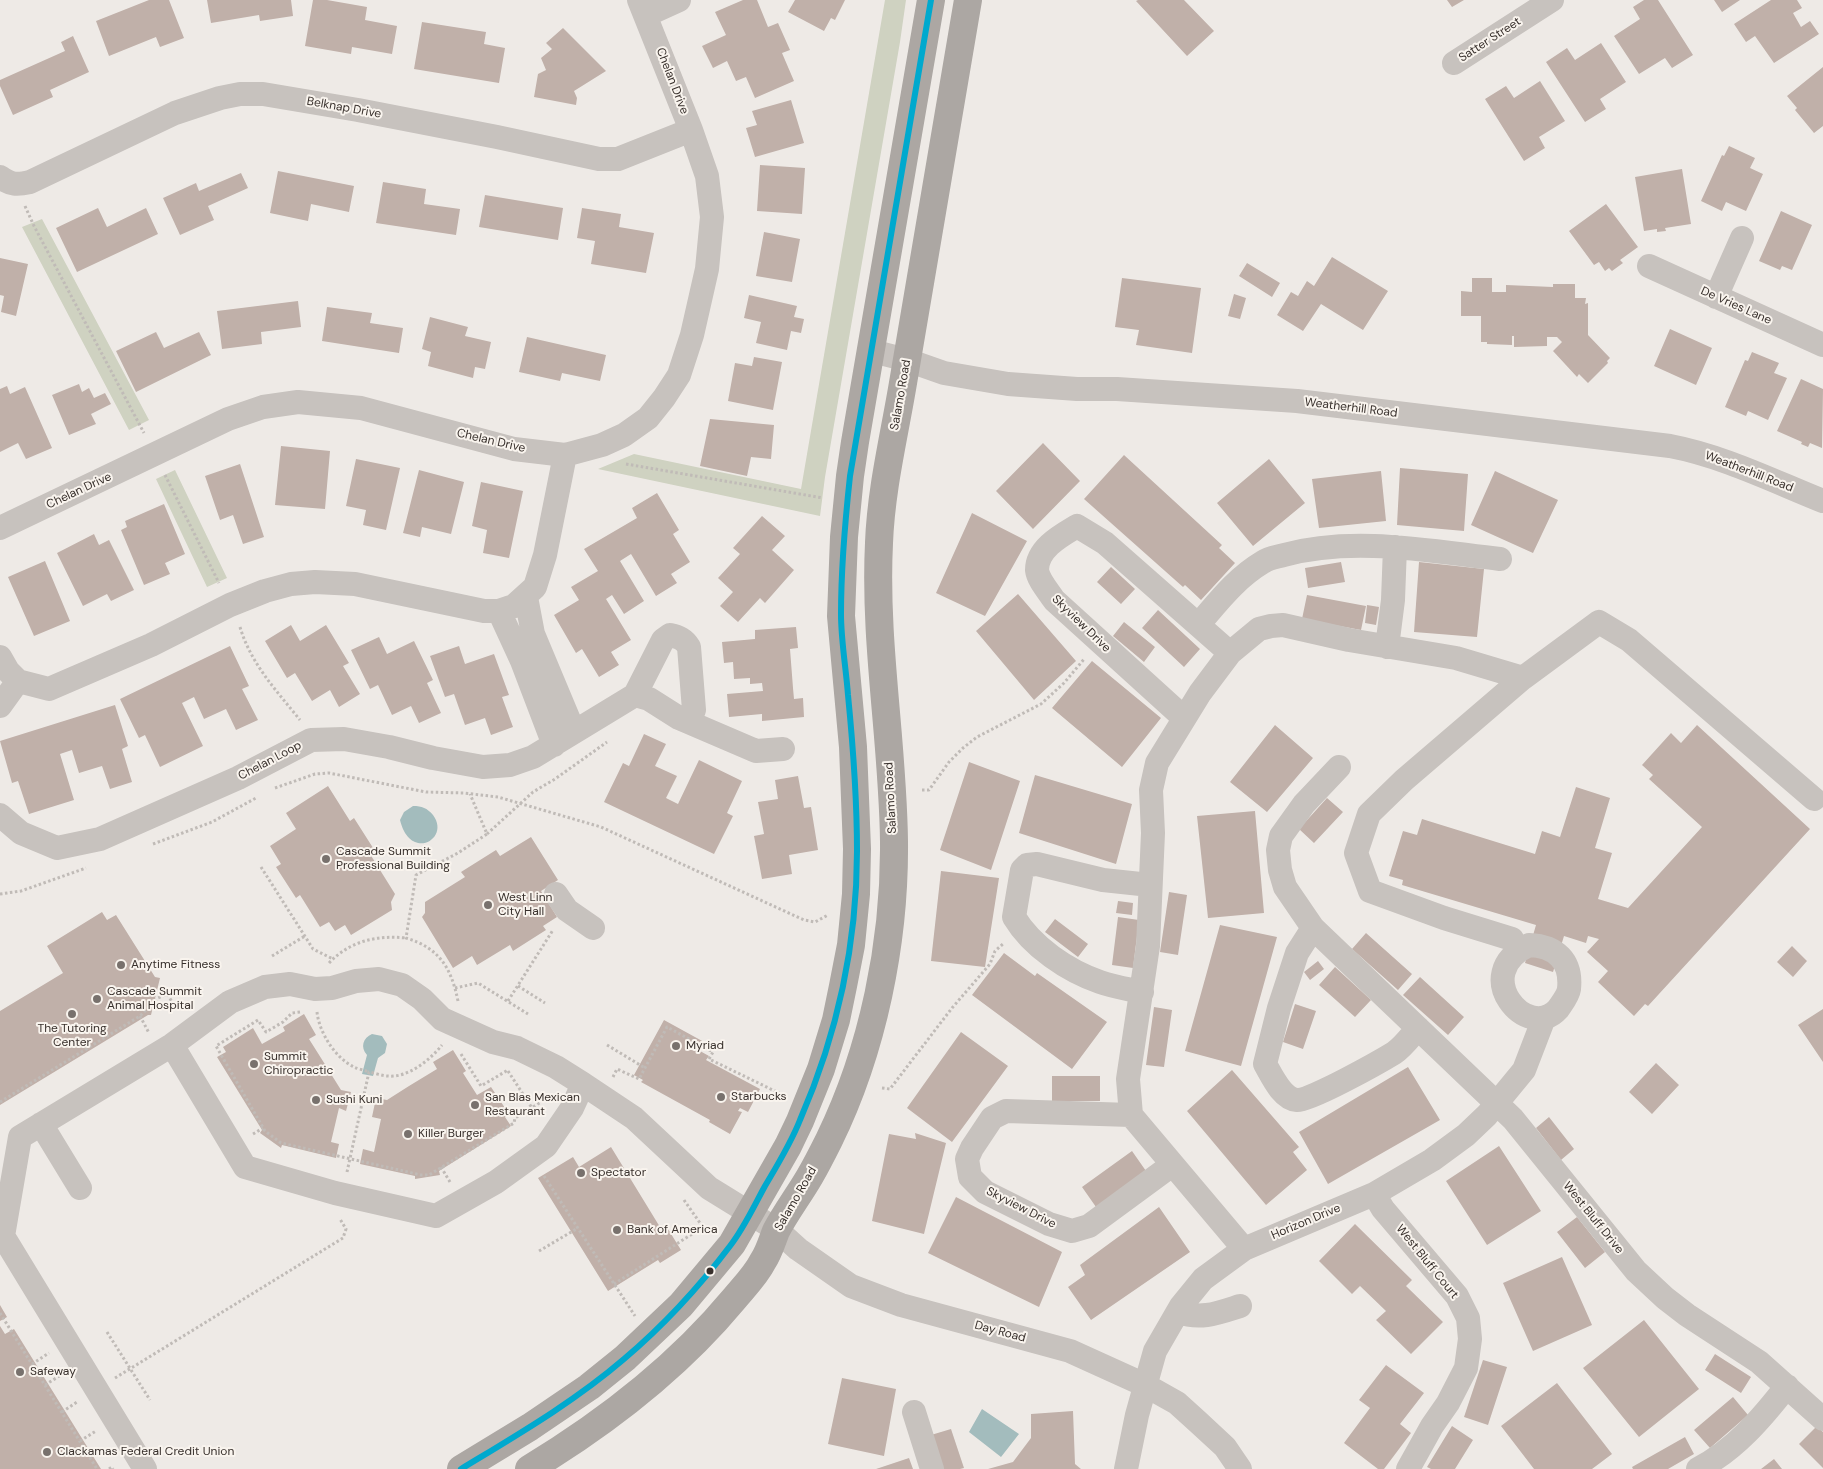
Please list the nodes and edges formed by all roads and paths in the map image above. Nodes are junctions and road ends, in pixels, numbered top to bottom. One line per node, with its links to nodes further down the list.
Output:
1 (680, 0): 5 (street)
2 (931, 0): 13 (main road)
3 (968, 0): 14 (main road, Salamo Road)
4 (1552, 0): 6 (street, Satter Street)
5 (643, 8): 7 (street, Chelan Drive)
6 (1454, 63)
7 (691, 130): 8 (street, Belknap Drive); 16 (street, Chelan Drive)
8 (8, 182): 15 (path)
9 (1742, 238): 11 (street)
10 (1649, 266): 11 (street, De Vries Lane)
11 (1716, 296): 12 (street, De Vries Lane)
12 (1823, 345)
13 (872, 351): 14 (street, Weatherhill Road); 59 (main road)
14 (907, 360): 20 (street, Weatherhill Road); 113 (main road, Salamo Road)
15 (147, 438)
16 (565, 455): 21 (street, Chelan Drive); 25 (street)
17 (626, 464): 19 (path)
18 (164, 472): 24 (path)
19 (829, 499)
20 (1823, 501)
21 (0, 528)
22 (1395, 547): 23 (street); 28 (street); 30 (street)
23 (1500, 559)
24 (221, 587)
25 (526, 597): 26 (street); 40 (street)
26 (499, 611): 34 (street); 42 (street)
27 (238, 621): 39 (path)
28 (1198, 625): 29 (street, Skyview Drive); 31 (street, Skyview Drive)
29 (1099, 641): 37 (street, Skyview Drive); 45 (path)
30 (1387, 646): 31 (street); 33 (street)
31 (1230, 653): 37 (street)
32 (0, 656): 34 (street)
33 (1524, 678): 49 (street); 65 (street)
34 (18, 681): 36 (street)
35 (635, 695): 38 (street); 38 (street); 40 (street, Chelan Loop)
36 (0, 706)
37 (1184, 718): 56 (street)
38 (689, 722): 43 (street)
39 (302, 723)
40 (574, 732): 42 (street, Chelan Loop)
41 (610, 740): 50 (path)
42 (554, 744): 51 (street, Chelan Loop)
43 (783, 749)
44 (1339, 767): 63 (street, West Bluff Drive)
45 (922, 790)
46 (269, 791): 47 (path)
47 (470, 794): 50 (path); 52 (path)
48 (261, 796): 53 (path)
49 (1814, 799)
50 (519, 804): 52 (path); 59 (path)
51 (0, 815)
52 (487, 834): 69 (path)
53 (145, 847)
54 (92, 866): 57 (path)
55 (261, 867): 64 (path)
56 (1150, 885): 61 (street); 70 (street)
57 (0, 894)
58 (556, 894): 62 (street)
59 (856, 894): 109 (main road)
60 (555, 927): 68 (path)
61 (1020, 927): 70 (street); 89 (path)
62 (594, 928)
63 (1313, 928): 80 (street, West Bluff Drive); 80 (street)
64 (305, 936): 66 (path); 67 (path)
65 (1518, 950): 79 (street); 79 (street)
66 (272, 956)
67 (333, 959)
68 (518, 986): 71 (path); 72 (path)
69 (455, 988): 71 (path); 81 (path)
70 (1142, 992): 95 (street)
71 (508, 1001): 75 (path)
72 (545, 1003)
73 (304, 1012): 97 (path)
74 (311, 1014): 77 (path)
75 (528, 1014)
76 (140, 1016): 78 (path); 82 (path); 92 (path)
77 (318, 1016)
78 (183, 1018)
79 (1544, 1018): 93 (street, Horizon Drive)
80 (1418, 1028): 93 (street, West Bluff Drive)
81 (451, 1030): 82 (street, Day Road); 86 (path); 88 (street, Day Road); 99 (path)
82 (162, 1041): 88 (street); 96 (street, Day Road)
83 (607, 1044): 84 (path)
84 (645, 1068): 87 (path); 91 (path)
85 (508, 1070): 94 (path)
86 (499, 1076)
87 (613, 1080)
88 (583, 1084): 109 (street, Day Road)
89 (882, 1088)
90 (546, 1099): 94 (path)
91 (790, 1099)
92 (0, 1102)
93 (1498, 1103): 107 (street, Horizon Drive); 130 (street, West Bluff Drive)
94 (532, 1108): 101 (path)
95 (1132, 1115): 100 (street); 100 (street, Skyview Drive)
96 (41, 1124): 105 (street, Day Road); 106 (street)
97 (263, 1128): 98 (path); 99 (path)
98 (259, 1130)
99 (351, 1160): 101 (path); 104 (path)
100 (1172, 1165): 115 (street)
101 (441, 1167): 102 (path)
102 (445, 1172)
103 (541, 1172): 112 (path)
104 (347, 1174)
105 (6, 1182): 137 (street, Day Road)
106 (80, 1188)
107 (1374, 1194): 115 (street, Horizon Drive); 143 (street, West Bluff Court)
108 (682, 1197): 111 (path)
109 (749, 1212): 113 (street, Day Road); 138 (main road)
110 (338, 1214): 125 (path)
111 (703, 1227): 114 (path); 117 (path)
112 (578, 1228): 116 (path); 117 (path)
113 (777, 1230): 129 (street, Day Road); 139 (main road, Salamo Road)
114 (706, 1233)
115 (1244, 1249): 119 (street, Horizon Drive)
116 (539, 1251)
117 (614, 1284): 121 (path)
118 (1240, 1306): 119 (street)
119 (1178, 1312): 129 (street, Horizon Drive)
120 (0, 1313): 124 (path)
121 (636, 1319)
122 (107, 1332): 125 (path)
123 (37, 1360): 124 (path)
124 (32, 1364): 128 (path)
125 (130, 1369): 126 (path); 132 (path)
126 (111, 1381)
127 (50, 1382): 128 (path)
128 (45, 1385): 133 (path)
129 (1145, 1385): 141 (street, Horizon Drive); 142 (street, Day Road)
130 (1788, 1386): 135 (street, West Bluff Drive); 144 (street)
131 (83, 1398): 133 (path)
132 (150, 1400)
133 (62, 1412): 136 (path)
134 (914, 1412): 140 (street)
135 (1823, 1419)
136 (97, 1469)
137 (145, 1469)
138 (461, 1469)
139 (529, 1469)
140 (932, 1469)
141 (1126, 1469)
142 (1240, 1469)
143 (1408, 1469)
144 (1698, 1469)

